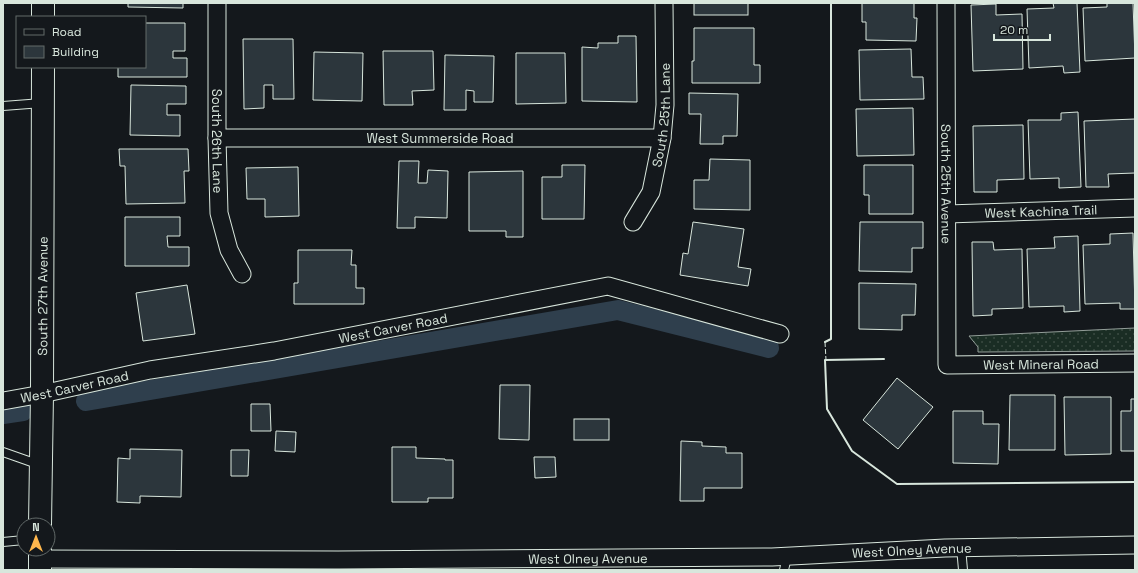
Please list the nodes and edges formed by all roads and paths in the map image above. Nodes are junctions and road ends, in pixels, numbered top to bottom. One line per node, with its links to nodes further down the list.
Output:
1 (43, 3): 5 (street)
2 (217, 3): 9 (street, South 26th Lane)
3 (664, 3): 10 (street, South 25th Lane)
4 (946, 3): 12 (street, South 25th Avenue)
5 (43, 16)
6 (43, 68): 7 (street, South 27th Avenue)
7 (43, 103): 8 (lane); 18 (street, South 27th Avenue)
8 (3, 106)
9 (217, 138): 10 (street, West Summerside Road); 14 (street, South 26th Lane)
10 (662, 138): 13 (street, South 25th Lane)
11 (1135, 208): 12 (street, West Kachina Trail)
12 (947, 214): 17 (street, South 25th Avenue)
13 (633, 222)
14 (242, 274)
15 (780, 334): 18 (street, West Carver Road)
16 (1135, 363): 17 (street, West Mineral Road)
17 (947, 365)
18 (42, 394): 19 (street, West Carver Road); 21 (street, South 27th Avenue)
19 (3, 401)
20 (3, 452): 21 (lane)
21 (40, 466): 22 (street, South 27th Avenue)
22 (40, 517)
23 (16, 541): 24 (lane)
24 (3, 542)
25 (1135, 545): 26 (street, West Olney Avenue)
26 (961, 547): 28 (street, West Olney Avenue); 29 (lane)
27 (40, 560): 28 (street, West Olney Avenue)
28 (785, 563)
29 (962, 570)

